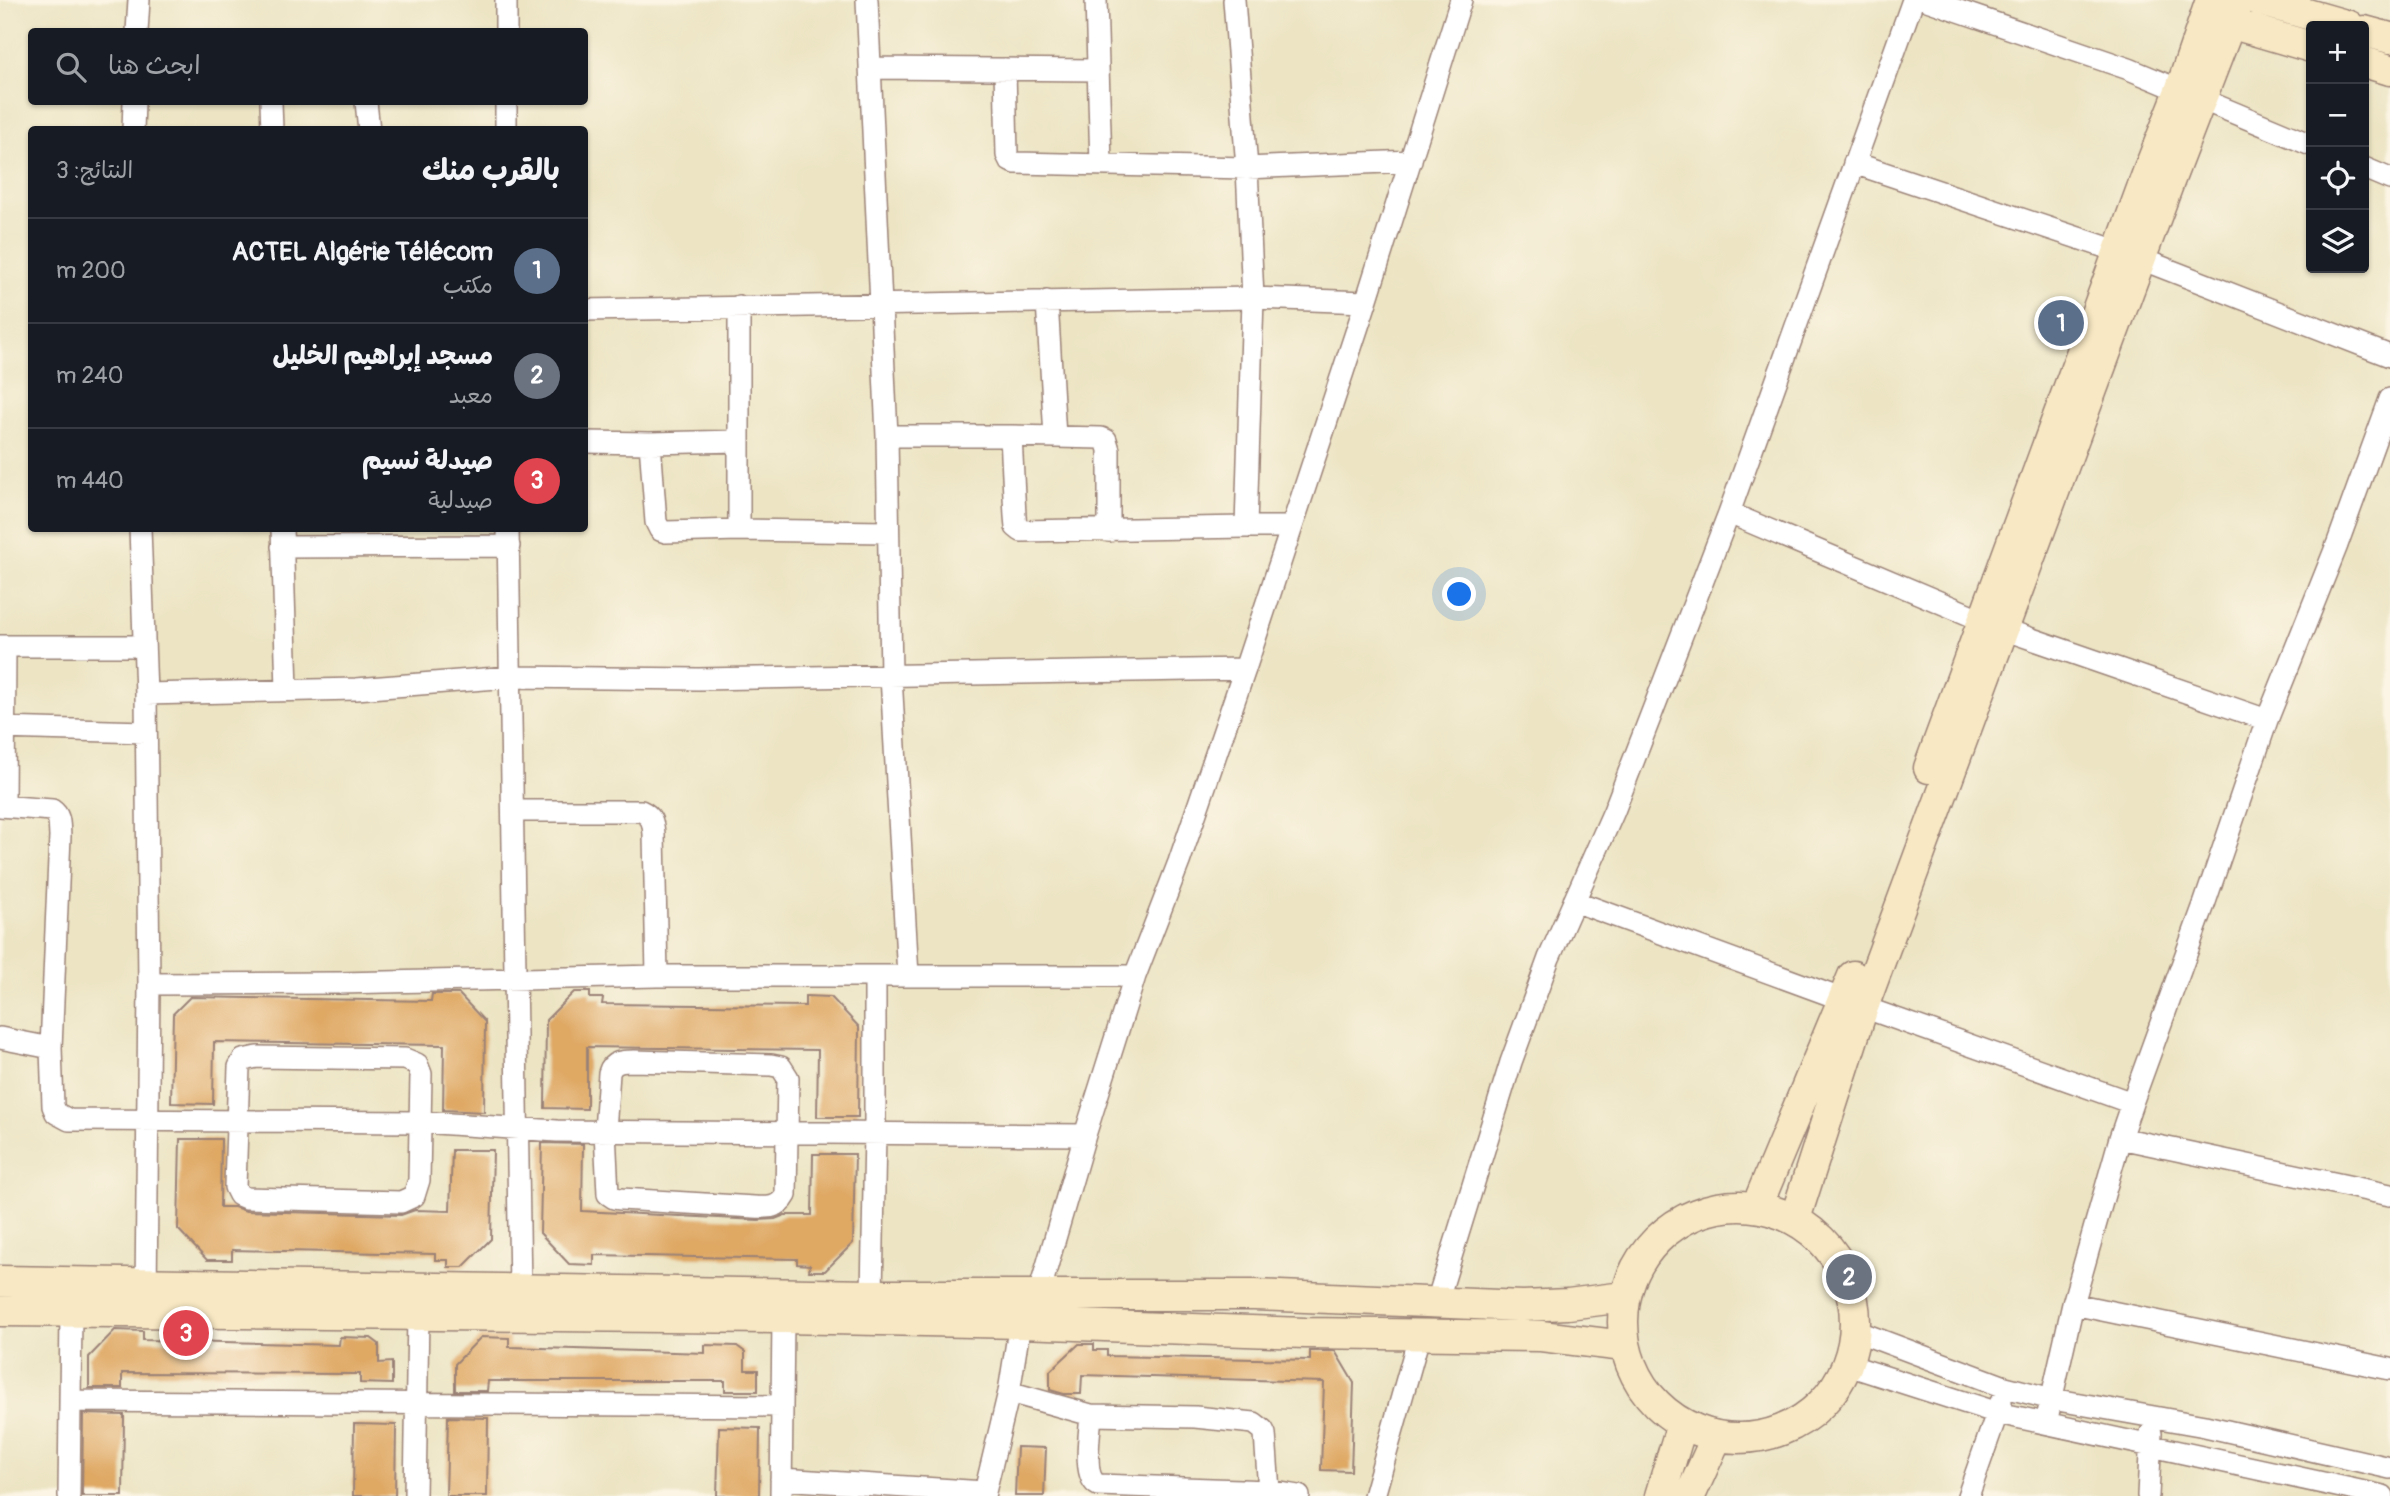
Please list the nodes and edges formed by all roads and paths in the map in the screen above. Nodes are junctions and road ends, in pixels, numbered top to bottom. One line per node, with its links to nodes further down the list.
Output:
1 (139, 0): 12 (street)
2 (506, 0): 13 (street)
3 (867, 0): 18 (street)
4 (1097, 0): 20 (street)
5 (1234, 0): 35 (street)
6 (1461, 0): 32 (street)
7 (1913, 0): 33 (street)
8 (1927, 0): 22 (street)
9 (2258, 0): 11 (street)
10 (2222, 10): 16 (street); 22 (street)
11 (2331, 21)
12 (137, 28)
13 (506, 28)
14 (2369, 32): 15 (street)
15 (2390, 38)
16 (2306, 45)
17 (2369, 64): 21 (street)
18 (871, 68): 19 (street); 42 (street)
19 (1005, 69): 20 (street); 34 (street)
20 (1098, 69): 34 (street)
21 (2390, 70)
22 (2191, 95): 31 (street); 38 (street)
23 (134, 105): 27 (street)
24 (271, 105): 28 (street)
25 (366, 105): 29 (street)
26 (506, 105): 30 (street)
27 (133, 126)
28 (272, 126)
29 (369, 126)
30 (506, 126)
31 (2306, 143)
32 (1411, 160): 35 (street); 41 (street)
33 (1854, 163): 38 (street); 53 (street)
34 (1101, 164): 35 (street)
35 (1247, 168): 39 (street)
36 (2369, 170): 37 (street)
37 (2390, 179)
38 (2130, 255): 45 (street); 63 (street)
39 (1253, 298): 40 (street); 41 (street); 54 (street)
40 (1047, 301): 42 (street); 49 (street)
41 (1366, 302): 55 (street)
42 (881, 304): 43 (street); 47 (street)
43 (739, 306): 44 (street); 50 (street)
44 (588, 310)
45 (2390, 356)
46 (2390, 399): 71 (street)
47 (887, 436): 48 (street); 59 (street)
48 (1011, 436): 49 (street); 57 (street)
49 (1055, 436): 57 (street)
50 (740, 441): 52 (street); 56 (street)
51 (588, 442): 52 (street)
52 (650, 443): 56 (street)
53 (1729, 513): 63 (street); 76 (street)
54 (1246, 527): 55 (street); 57 (street)
55 (1292, 527): 66 (street)
56 (739, 530): 59 (street)
57 (1109, 531)
58 (140, 532): 65 (street)
59 (888, 532): 67 (street)
60 (508, 537): 62 (street); 68 (street)
61 (282, 538): 62 (street); 69 (street)
62 (382, 538)
63 (1993, 625): 71 (street); 83 (street)
64 (3, 646): 65 (street); 72 (street)
65 (144, 646): 70 (street)
66 (1245, 669): 67 (street); 79 (street)
67 (891, 676): 68 (street); 78 (street)
68 (510, 677): 69 (street); 75 (street)
69 (287, 690): 70 (street)
70 (146, 694): 73 (street)
71 (2267, 720): 86 (street)
72 (2, 728): 73 (street); 74 (street)
73 (146, 733): 82 (street)
74 (2, 806): 85 (street)
75 (513, 811): 77 (street); 81 (street)
76 (1574, 901): 83 (street); 106 (street)
77 (657, 976): 80 (street); 81 (street)
78 (908, 976): 79 (street); 80 (street)
79 (1135, 976): 94 (street)
80 (875, 977): 93 (street)
81 (516, 979): 82 (street); 90 (street)
82 (149, 984): 87 (street)
83 (1853, 1004): 86 (street); 97 (street); 98 (street)
84 (0, 1038): 85 (street)
85 (51, 1048): 87 (street)
86 (2133, 1102): 95 (street)
87 (148, 1121): 88 (street); 104 (street)
88 (237, 1121): 89 (street); 89 (street); 89 (street)
89 (420, 1122): 90 (street)
90 (519, 1129): 91 (street); 100 (street)
91 (605, 1131): 92 (street); 92 (street); 92 (street)
92 (786, 1132): 93 (street)
93 (875, 1132): 94 (street); 101 (street)
94 (1085, 1135): 102 (street)
95 (2120, 1138): 96 (street); 107 (street)
96 (2390, 1195)
97 (1756, 1206): 98 (street); 103 (street)
98 (1795, 1219): 113 (street)
99 (0, 1281): 104 (street)
100 (520, 1290): 101 (street); 105 (street)
101 (872, 1296): 102 (street)
102 (1038, 1297): 106 (street)
103 (1625, 1297): 106 (street); 115 (street)
104 (146, 1298): 105 (street); 109 (street); 110 (street)
105 (479, 1302): 110 (street); 111 (street)
106 (1437, 1302)
107 (2073, 1304): 117 (street); 120 (street)
108 (0, 1311): 109 (street)
109 (71, 1312): 121 (street)
110 (418, 1315): 122 (street)
111 (783, 1318): 112 (street); 123 (street)
112 (1020, 1323): 114 (street); 119 (street)
113 (1856, 1331): 116 (street); 118 (street)
114 (1420, 1333): 115 (street); 138 (street)
115 (1625, 1346): 128 (street)
116 (1848, 1365): 124 (street); 129 (street)
117 (2390, 1369)
118 (2005, 1387): 120 (street); 124 (street)
119 (1009, 1392): 125 (street); 134 (street)
120 (2052, 1399): 126 (street); 127 (street)
121 (70, 1401): 122 (street); 135 (street)
122 (418, 1403): 123 (street); 136 (street)
123 (782, 1406): 132 (street)
124 (1998, 1413): 127 (street); 141 (street)
125 (1091, 1415): 133 (street); 133 (street)
126 (2152, 1417): 130 (street); 131 (street)
127 (2046, 1423): 130 (street)
128 (1682, 1424): 129 (street); 139 (street)
129 (1717, 1436): 140 (street)
130 (2151, 1445): 142 (street); 143 (street)
131 (2390, 1468)
132 (781, 1488): 134 (street)
133 (1269, 1491): 137 (street)
134 (985, 1494)
135 (69, 1496)
136 (415, 1496)
137 (1299, 1496)
138 (1374, 1496)
139 (1660, 1496)
140 (1690, 1496)
141 (1968, 1496)
142 (2148, 1496)
143 (2383, 1496)

